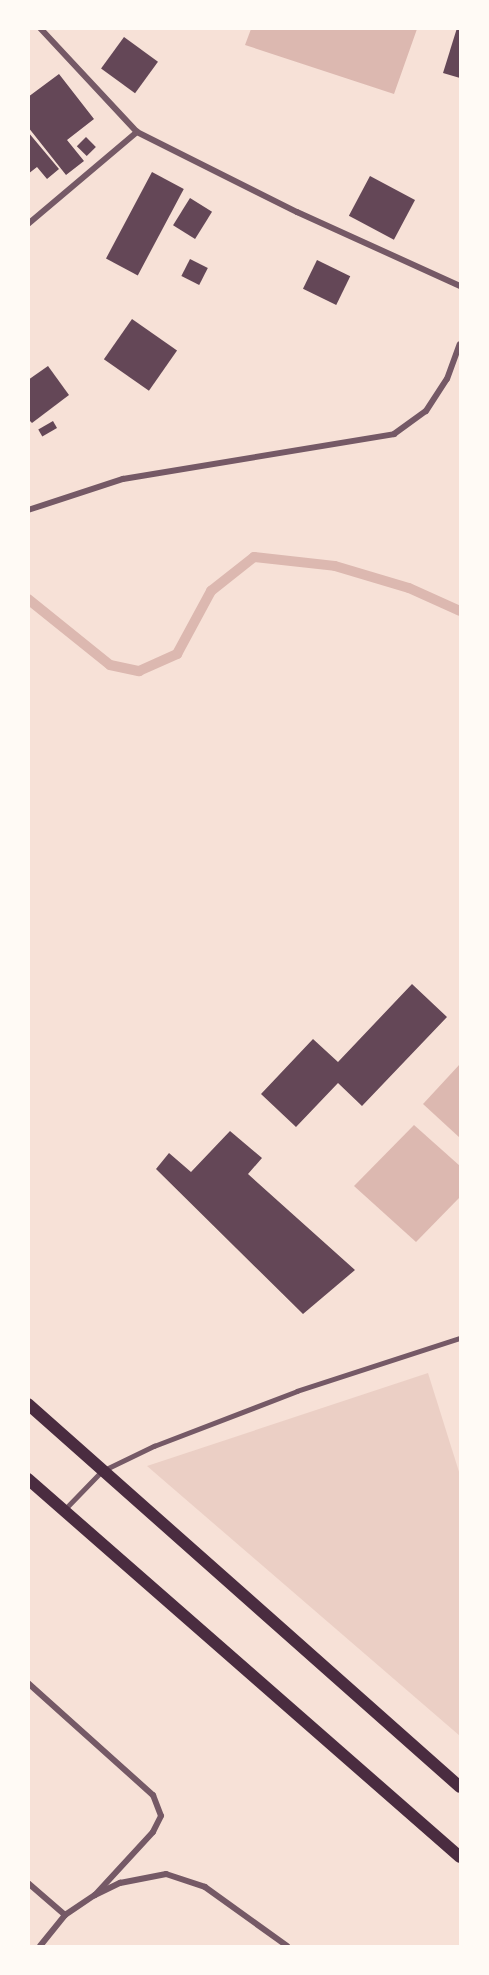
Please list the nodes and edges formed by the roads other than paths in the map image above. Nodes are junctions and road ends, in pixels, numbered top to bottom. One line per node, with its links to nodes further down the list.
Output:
1 (40, 28): 2 (street)
2 (137, 132): 3 (street); 4 (street)
3 (28, 224)
4 (460, 286)
5 (460, 344): 6 (street)
6 (28, 510)
7 (460, 1338): 9 (lane)
8 (28, 1404): 9 (main road)
9 (102, 1471): 11 (lane); 13 (main road)
10 (28, 1479): 11 (main road)
11 (64, 1510): 14 (main road)
12 (28, 1683): 16 (street)
13 (460, 1787)
14 (460, 1857)
15 (28, 1883): 17 (street)
16 (96, 1895): 17 (street); 19 (street)
17 (65, 1915): 18 (street)
18 (40, 1947)
19 (287, 1947)

